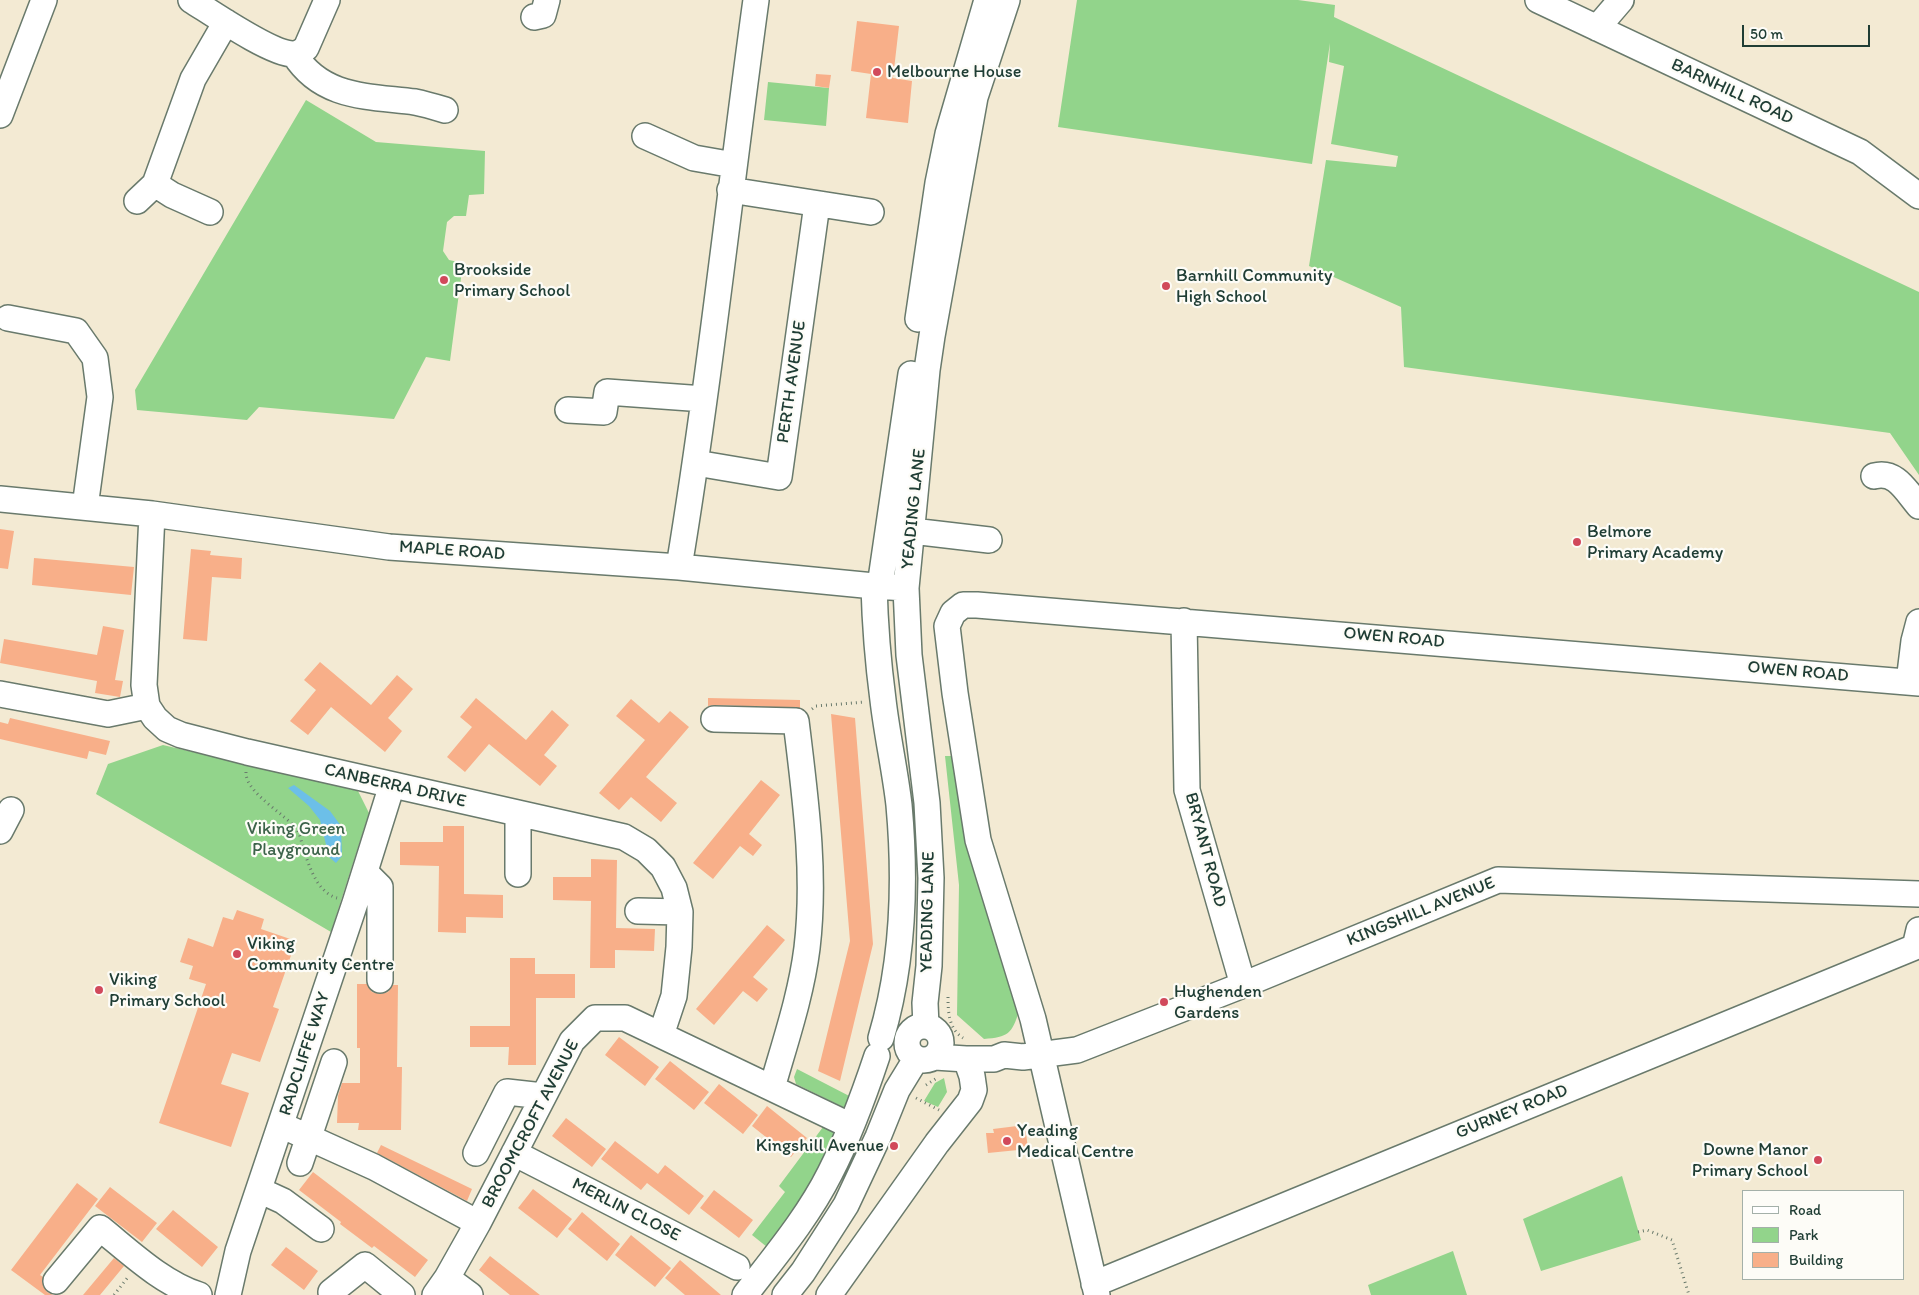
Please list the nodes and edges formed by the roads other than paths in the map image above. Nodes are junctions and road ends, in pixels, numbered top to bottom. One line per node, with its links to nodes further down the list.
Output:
1 (44, 0): 13 (street)
2 (191, 0): 9 (street)
3 (327, 0): 11 (street)
4 (756, 0): 15 (street)
5 (987, 0): 35 (street)
6 (1007, 0): 32 (street, YEADING LANE)
7 (1538, 0): 10 (street, BARNHILL ROAD)
8 (1621, 0): 10 (street)
9 (226, 22): 11 (street); 16 (street)
10 (1598, 28): 18 (street, BARNHILL ROAD)
11 (294, 54): 12 (street)
12 (445, 110)
13 (0, 115)
14 (645, 136): 15 (street)
15 (734, 165): 17 (street)
16 (155, 184): 19 (street); 21 (street)
17 (730, 190): 20 (street); 24 (street)
18 (1919, 196)
19 (137, 201)
20 (817, 204): 22 (street); 26 (street, PERTH AVENUE)
21 (210, 212)
22 (871, 212)
23 (8, 318): 30 (street)
24 (704, 399): 25 (street); 26 (street)
25 (568, 410)
26 (696, 463): 34 (street)
27 (1874, 476): 29 (street)
28 (0, 499): 30 (street, MAPLE ROAD)
29 (1919, 506)
30 (85, 507): 31 (street, MAPLE ROAD)
31 (152, 514): 34 (street, MAPLE ROAD); 41 (street)
32 (912, 531): 33 (street); 36 (street, YEADING LANE)
33 (989, 540)
34 (679, 567): 35 (street, MAPLE ROAD)
35 (877, 586): 36 (street, MAPLE ROAD); 50 (street)
36 (906, 588): 52 (street, YEADING LANE)
37 (1184, 621): 39 (street, OWEN ROAD); 54 (street, BRYANT ROAD); 59 (street, OWEN ROAD)
38 (1919, 622): 39 (street)
39 (1914, 682)
40 (0, 694): 41 (street)
41 (147, 706): 43 (street, CANBERRA DRIVE)
42 (714, 719): 61 (street)
43 (392, 785): 44 (street, CANBERRA DRIVE); 45 (street, RADCLIFFE WAY)
44 (518, 813): 46 (street); 49 (street, CANBERRA DRIVE)
45 (365, 872): 53 (street); 63 (street, RADCLIFFE WAY)
46 (518, 874)
47 (1919, 894): 54 (street, KINGSHILL AVENUE)
48 (638, 911): 49 (street)
49 (680, 912): 55 (street, CANBERRA DRIVE)
50 (901, 930): 52 (street); 64 (street)
51 (1919, 930): 75 (street, GURNEY ROAD)
52 (930, 932): 56 (street, YEADING LANE)
53 (380, 980)
54 (1243, 986): 59 (street, KINGSHILL AVENUE)
55 (661, 1035): 61 (street, BROOMCROFT AVENUE); 62 (street, BROOMCROFT AVENUE)
56 (930, 1046): 57 (street, KINGSHILL AVENUE); 58 (street, KINGSHILL AVENUE); 82 (street)
57 (967, 1050): 58 (street, KINGSHILL AVENUE); 83 (street)
58 (1004, 1055): 59 (street, KINGSHILL AVENUE)
59 (1041, 1055): 75 (street)
60 (334, 1062): 65 (street)
61 (772, 1088): 64 (street, BROOMCROFT AVENUE)
62 (543, 1096): 66 (street); 67 (street, BROOMCROFT AVENUE)
63 (281, 1125): 65 (street); 69 (street, RADCLIFFE WAY)
64 (851, 1126): 81 (street)
65 (308, 1139): 68 (street); 70 (street)
66 (476, 1153)
67 (514, 1153): 70 (street, BROOMCROFT AVENUE); 72 (street, MERLIN CLOSE)
68 (300, 1163)
69 (260, 1190): 71 (street); 78 (street, RADCLIFFE WAY)
70 (478, 1223): 74 (street, BROOMCROFT AVENUE)
71 (321, 1229)
72 (737, 1267)
73 (56, 1281): 77 (street)
74 (441, 1287): 80 (street)
75 (1096, 1289)
76 (331, 1292): 79 (street)
77 (199, 1295)
78 (228, 1295)
79 (402, 1295)
80 (470, 1295)
81 (745, 1295)
82 (785, 1295)
83 (829, 1295)

